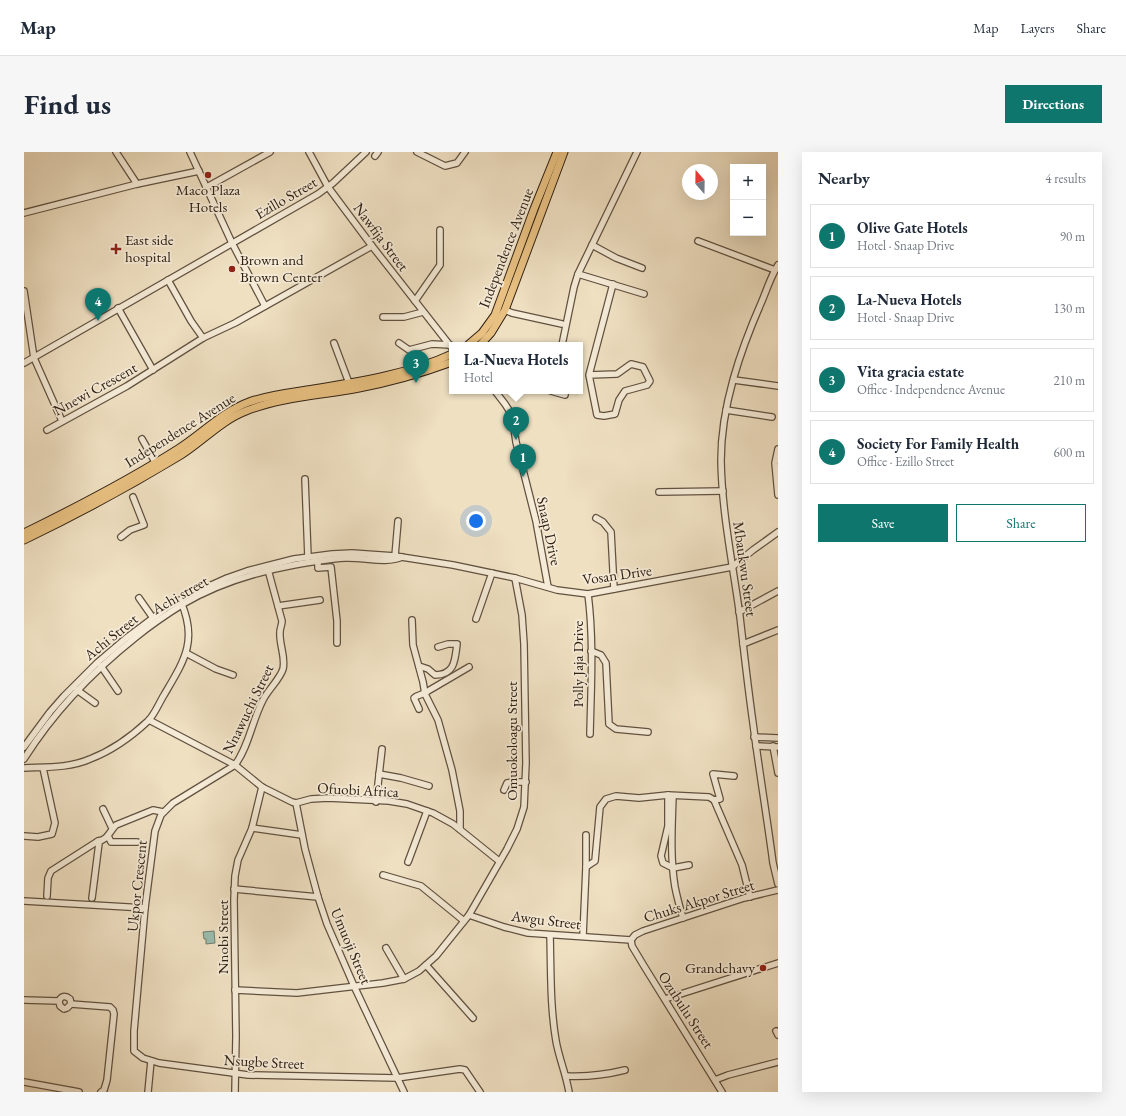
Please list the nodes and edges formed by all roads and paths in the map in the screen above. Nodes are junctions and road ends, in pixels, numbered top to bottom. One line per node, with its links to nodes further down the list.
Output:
1 (116, 152): 12 (street)
2 (190, 152): 11 (street)
3 (270, 152): 13 (street)
4 (309, 152): 14 (street, Nawfija Street)
5 (366, 152): 14 (street, Ezillo Street)
6 (417, 152): 7 (street)
7 (465, 152)
8 (557, 152): 36 (main road, Independence Avenue)
9 (564, 152): 31 (main road, Independence Avenue)
10 (637, 152): 19 (street)
11 (199, 171): 12 (street); 13 (street)
12 (137, 184): 15 (street)
13 (207, 187): 18 (street)
14 (328, 187): 18 (street, Ezillo Street); 20 (street, Nawfija Street)
15 (24, 213)
16 (440, 230): 28 (street)
17 (698, 241): 21 (street)
18 (232, 243): 24 (street, Ezillo Street); 29 (street)
19 (592, 245): 22 (street); 23 (street)
20 (372, 246): 28 (street, Nawfija Street); 29 (street, Nnewi Crescent)
21 (777, 267): 49 (street, Mbaukwu Street)
22 (642, 268)
23 (578, 274): 25 (street); 38 (street)
24 (168, 280): 30 (street, Ezillo Street); 35 (street)
25 (613, 284): 27 (street); 48 (street)
26 (24, 291): 44 (street)
27 (644, 294)
28 (415, 301): 32 (street, Nawfija Street)
29 (265, 306): 35 (street, Nnewi Crescent)
30 (118, 308): 44 (street, Ezillo Street); 47 (street, Nnewi Crescent)
31 (505, 310): 34 (street); 37 (main road, Independence Avenue)
32 (423, 312): 33 (street); 41 (street, Nawfija Street)
33 (383, 317)
34 (562, 324)
35 (203, 338): 47 (street, Nnewi Crescent)
36 (472, 342)
37 (483, 342)
38 (563, 342)
39 (334, 343): 50 (street)
40 (399, 343): 42 (street)
41 (449, 344)
42 (449, 346)
43 (449, 355): 51 (main road, Independence Avenue)
44 (34, 358): 45 (street, Ezillo Street); 59 (street)
45 (24, 363)
46 (449, 363): 51 (main road, Independence Avenue)
47 (153, 370): 59 (street, Nnewi Crescent)
48 (589, 375): 48 (street)
49 (734, 380): 52 (street); 57 (street, Mbaukwu Street)
50 (349, 383): 51 (main road, Independence Avenue); 56 (main road, Independence Avenue)
51 (359, 385): 56 (main road, Independence Avenue)
52 (778, 386)
53 (497, 394): 85 (street, Snaap Drive)
54 (562, 394): 55 (street)
55 (565, 395)
56 (275, 399): 63 (main road, Independence Avenue)
57 (726, 410): 58 (street); 66 (street, Mbaukwu Street)
58 (772, 417)
59 (62, 421): 60 (street, Nnewi Crescent)
60 (48, 430)
61 (142, 439): 64 (street)
62 (778, 449): 69 (street)
63 (181, 451): 64 (main road, Independence Avenue); 68 (main road, Independence Avenue)
64 (155, 462): 68 (main road, Independence Avenue)
65 (305, 479): 78 (street)
66 (722, 491): 67 (street); 81 (street, Mbaukwu Street)
67 (659, 492)
68 (105, 495): 74 (main road, Independence Avenue); 76 (main road, Independence Avenue)
69 (778, 495)
70 (133, 497): 75 (street)
71 (596, 518): 86 (street)
72 (398, 521): 77 (street)
73 (778, 532): 81 (street, Vosan Drive)
74 (24, 533)
75 (121, 538)
76 (24, 540)
77 (395, 556): 78 (street); 79 (street)
78 (308, 557): 82 (street)
79 (402, 557): 80 (street, Achi street); 83 (street, Vosan Drive)
80 (318, 561): 82 (street, Achi street); 98 (street)
81 (732, 567): 86 (street, Vosan Drive); 93 (street, Mbaukwu Street)
82 (267, 568): 91 (street, Achi street); 92 (street, Nnawuchi Street)
83 (492, 573): 84 (street, Vosan Drive); 95 (street)
84 (515, 578): 85 (street, Vosan Drive); 128 (street, Omuokoloagu Street)
85 (548, 588): 88 (street, Vosan Drive)
86 (614, 589): 88 (street, Vosan Drive)
87 (778, 591): 93 (street)
88 (588, 594): 101 (street, Polly Jaja Drive)
89 (139, 598): 94 (street)
90 (320, 600): 92 (street)
91 (181, 602): 94 (street, Achi Street); 102 (street); 103 (street, Achi street)
92 (278, 606): 122 (street, Nnawuchi Street)
93 (739, 612): 99 (street, Mbaukwu Street)
94 (153, 618): 119 (street, Achi Street)
95 (476, 619)
96 (412, 620): 104 (street)
97 (778, 630): 99 (street)
98 (337, 643)
99 (743, 644): 115 (street, Mbaukwu Street)
100 (438, 647): 104 (street)
101 (591, 651): 113 (street); 114 (street, Polly Jaja Drive)
102 (186, 653): 106 (street); 112 (street)
103 (101, 666): 107 (street, Achi street); 108 (street)
104 (419, 666): 109 (street)
105 (469, 667): 109 (street)
106 (233, 675)
107 (77, 690): 110 (street); 121 (street, Achi street)
108 (118, 691)
109 (425, 694): 111 (street); 141 (street)
110 (95, 703)
111 (419, 709)
112 (149, 720): 122 (street, Ofuobi Africa); 124 (street)
113 (648, 732)
114 (590, 734)
115 (754, 737): 116 (street); 117 (street, Mbaukwu Street)
116 (778, 738)
117 (756, 746): 118 (street); 150 (street, Mbaukwu Street)
118 (775, 746): 125 (street)
119 (24, 747)
120 (382, 749): 126 (street)
121 (24, 759)
122 (235, 765): 130 (street, Ofuobi Africa); 138 (street, Ukpor Crescent)
123 (24, 768): 124 (street)
124 (43, 768): 144 (street)
125 (778, 773)
126 (379, 774): 129 (street); 134 (street)
127 (734, 776): 133 (street)
128 (526, 782): 131 (street); 148 (street, Omuokoloagu Street)
129 (429, 786)
130 (262, 787): 135 (street, Ofuobi Africa); 140 (street, Nnobi Street)
131 (504, 790)
132 (671, 796): 133 (street); 152 (street); 153 (street); 153 (street)
133 (714, 800): 160 (street)
134 (376, 802): 135 (street, Ofuobi Africa); 137 (street, Ofuobi Africa)
135 (296, 803): 142 (street, Umuoji Street)
136 (103, 809): 139 (street)
137 (426, 810): 141 (street, Ofuobi Africa); 149 (street)
138 (163, 812): 139 (street); 163 (street, Ukpor Crescent)
139 (112, 828): 145 (street)
140 (252, 828): 142 (street); 156 (street, Nnobi Street)
141 (460, 829): 148 (street, Ofuobi Africa)
142 (302, 834): 159 (street, Umuoji Street)
143 (586, 835): 152 (street)
144 (24, 836)
145 (108, 836): 146 (street); 147 (street)
146 (98, 841): 158 (street); 161 (street)
147 (137, 842)
148 (499, 861): 164 (street, Omuokoloagu Street)
149 (408, 862)
150 (776, 863): 155 (street, Mbaukwu Street)
151 (689, 865): 153 (street)
152 (586, 867): 168 (street)
153 (673, 868): 165 (street)
154 (384, 875): 166 (street)
155 (778, 884)
156 (234, 889): 159 (street); 175 (street, Nnobi Street)
157 (778, 890): 160 (street, Chuks Akpor Street)
158 (47, 896)
159 (318, 897): 174 (street, Umuoji Street)
160 (750, 897): 165 (street, Chuks Akpor Street)
161 (92, 898)
162 (24, 902): 163 (street)
163 (145, 908): 181 (street, Ukpor Crescent)
164 (469, 915): 166 (street); 167 (street, Awgu Street)
165 (682, 918): 169 (street, Chuks Akpor Street)
166 (464, 921): 172 (street)
167 (550, 935): 168 (street, Awgu Street); 186 (street)
168 (584, 936): 169 (street, Awgu Street)
169 (631, 940): 176 (street, Ozubulu Street)
170 (386, 948): 173 (street)
171 (778, 963): 176 (street)
172 (426, 965): 173 (street); 180 (street)
173 (404, 979): 174 (street)
174 (354, 986): 175 (street); 187 (street, Umuoji Street)
175 (235, 990): 185 (street, Nnobi Street)
176 (665, 999): 188 (street, Ozubulu Street)
177 (24, 1000): 178 (street)
178 (59, 1001): 179 (street); 179 (street)
179 (71, 1004): 191 (street)
180 (474, 1018)
181 (134, 1051): 182 (street, Nsugbe Street)
182 (151, 1061): 185 (street, Nsugbe Street); 192 (street)
183 (778, 1062): 188 (street)
184 (624, 1070): 186 (street)
185 (235, 1073): 187 (street, Nsugbe Street); 193 (street, Nnobi Street)
186 (566, 1076): 196 (street)
187 (397, 1078): 194 (street, Umuoji Street); 195 (street, Nsugbe Street)
188 (715, 1080): 197 (street, Ozubulu Street)
189 (24, 1082): 190 (street)
190 (79, 1092)
191 (101, 1092)
192 (148, 1092)
193 (235, 1092)
194 (404, 1092)
195 (480, 1092)
196 (568, 1092)
197 (722, 1092)

